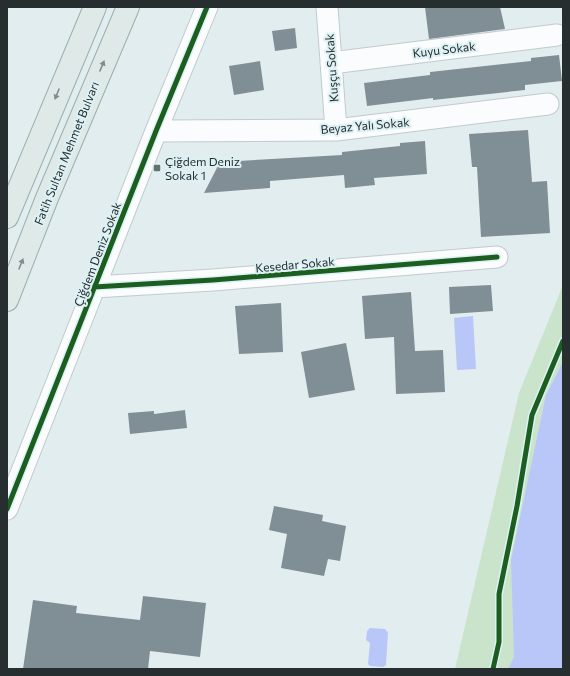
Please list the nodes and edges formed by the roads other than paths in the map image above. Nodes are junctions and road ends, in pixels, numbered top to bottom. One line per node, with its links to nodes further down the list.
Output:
1 (95, 7): 10 (main road, one-way to 10)
2 (128, 7): 13 (main road, Fatih Sultan Mehmet Bulvarı, one-way to 2)
3 (208, 7): 8 (street, Çiğdem Deniz Sokak)
4 (327, 7): 6 (street, Kuşçu Sokak)
5 (557, 35): 6 (street, Kuyu Sokak)
6 (331, 63): 9 (street, Kuşçu Sokak)
7 (548, 104): 9 (street, Beyaz Yalı Sokak)
8 (156, 130): 9 (street, Beyaz Yalı Sokak); 12 (street, Çiğdem Deniz Sokak)
9 (336, 130)
10 (7, 217)
11 (498, 257): 12 (street, Kesedar Sokak)
12 (94, 287): 14 (street, Çiğdem Deniz Sokak)
13 (7, 300)
14 (7, 509)

